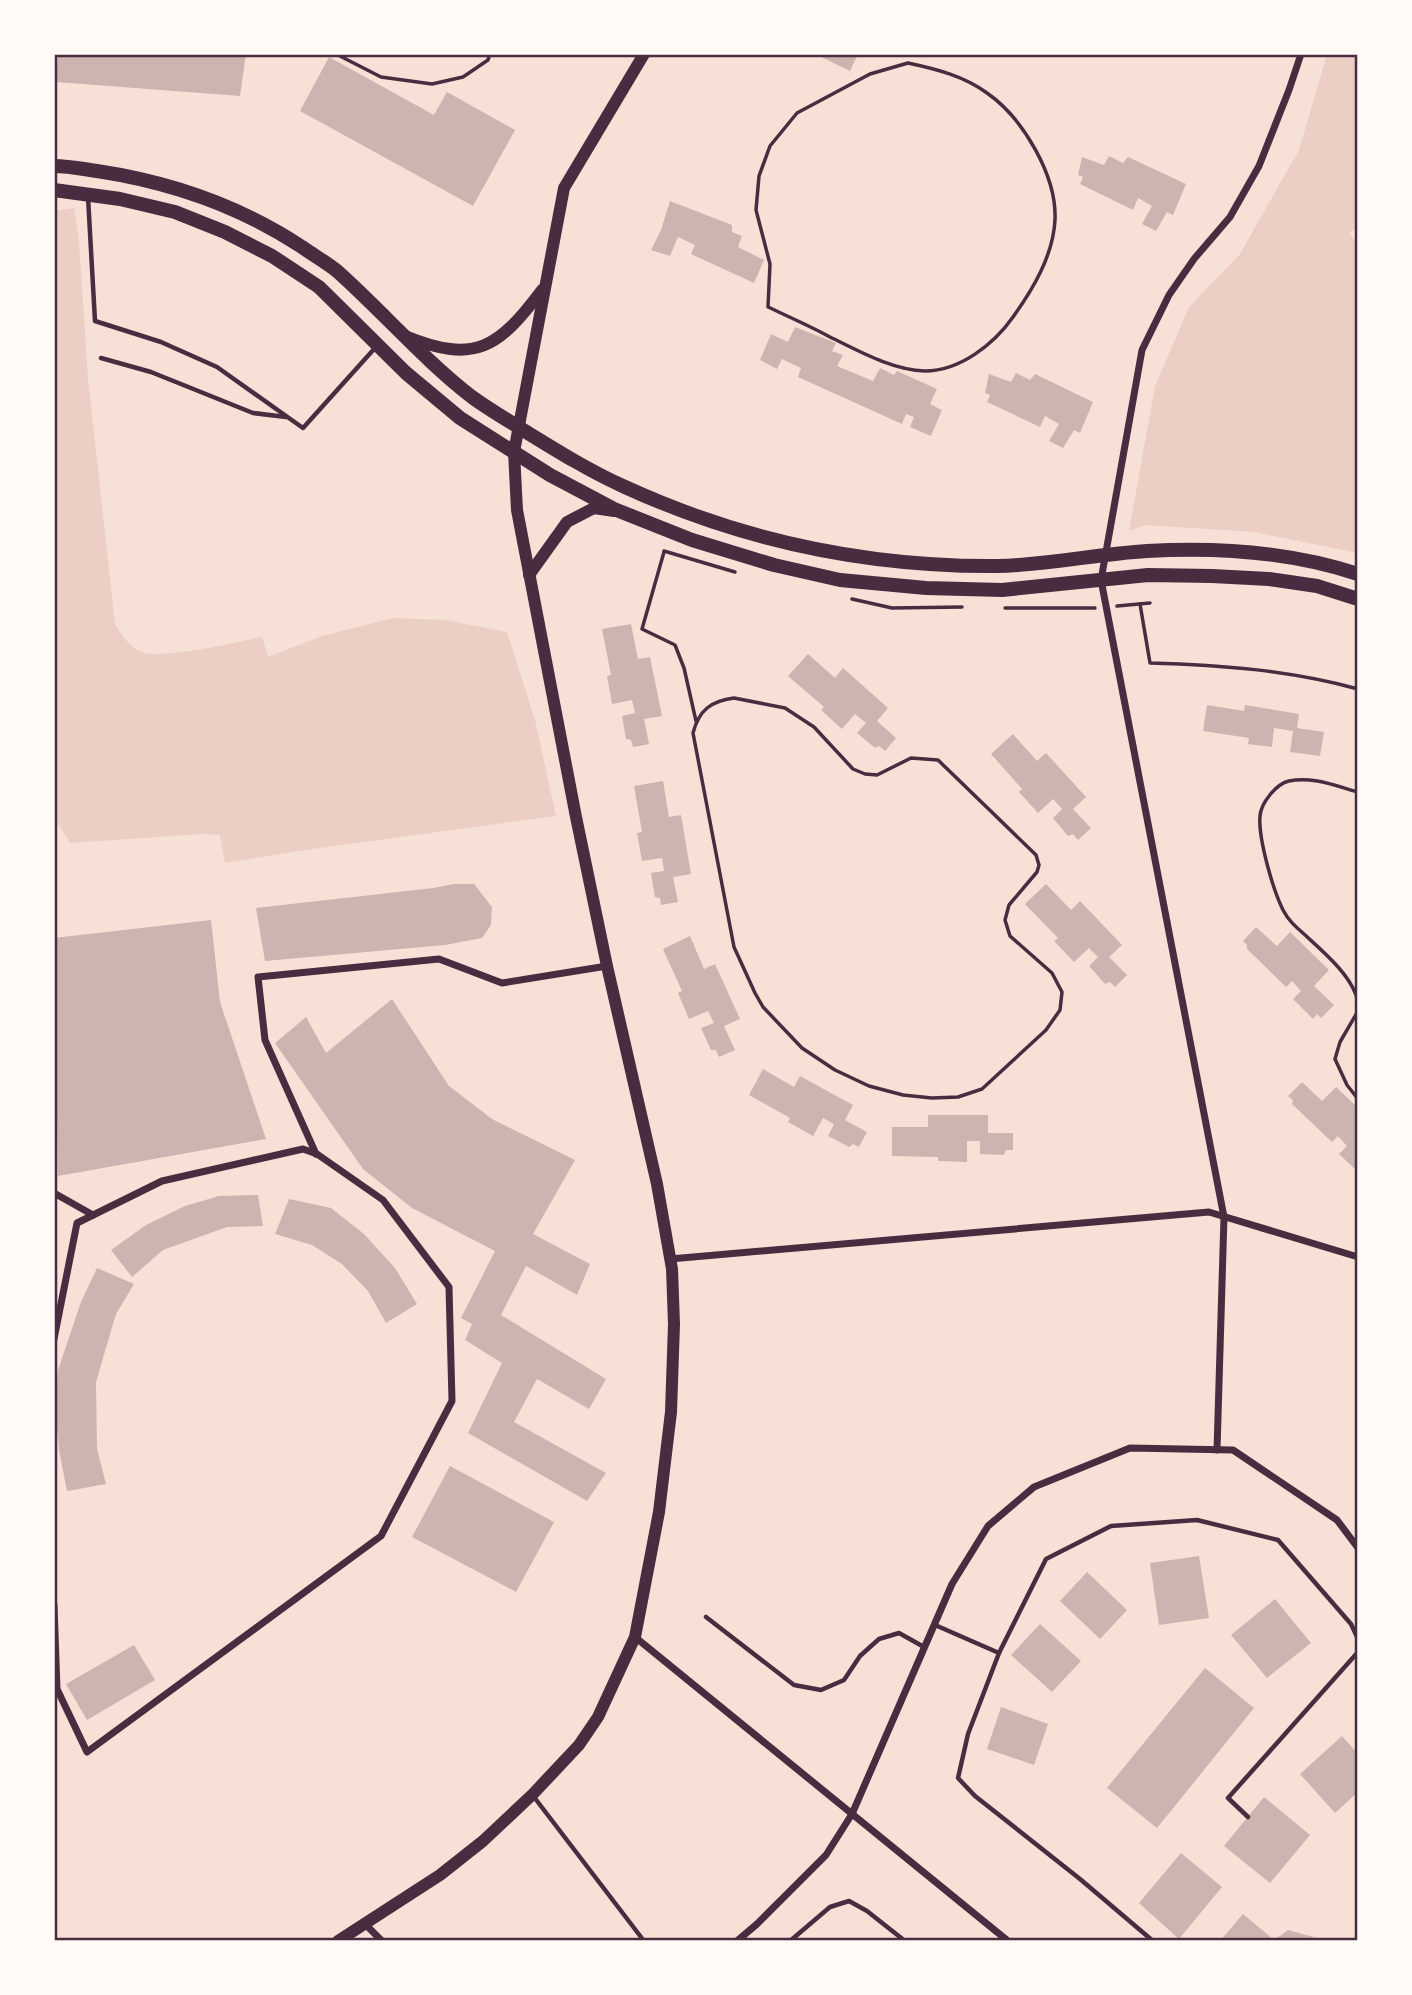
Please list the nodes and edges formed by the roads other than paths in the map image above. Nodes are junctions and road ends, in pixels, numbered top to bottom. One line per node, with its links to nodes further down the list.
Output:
1 (644, 54): 6 (street)
2 (1301, 54): 14 (street)
3 (54, 166): 7 (main road)
4 (54, 190): 5 (main road)
5 (88, 194): 8 (main road); 10 (lane)
6 (544, 286): 7 (street); 11 (street)
7 (401, 334): 11 (main road)
8 (378, 345): 10 (lane); 12 (main road)
9 (101, 358): 10 (lane)
10 (288, 417)
11 (517, 426): 12 (street); 14 (main road)
12 (513, 452): 13 (main road); 16 (street)
13 (625, 513): 16 (street); 17 (main road)
14 (1107, 555): 15 (main road); 17 (street)
15 (1358, 574)
16 (529, 575): 19 (street)
17 (1101, 580): 18 (main road); 23 (street)
18 (1358, 599)
19 (607, 966): 20 (street); 25 (street)
20 (317, 1154): 22 (street); 29 (street)
21 (54, 1194): 22 (street)
22 (93, 1215): 26 (street)
23 (1224, 1217): 24 (street); 25 (street); 27 (street)
24 (1358, 1257)
25 (670, 1259): 32 (street)
26 (54, 1339)
27 (1217, 1450): 28 (street); 31 (street)
28 (1358, 1548)
29 (54, 1605)
30 (706, 1618): 34 (lane)
31 (934, 1625): 34 (street); 36 (lane)
32 (635, 1637): 37 (street); 38 (street)
33 (1358, 1639): 36 (lane)
34 (924, 1647): 38 (street)
35 (1358, 1652): 39 (lane)
36 (999, 1653): 48 (lane)
37 (533, 1794): 40 (street); 43 (lane)
38 (852, 1814): 44 (street); 47 (street)
39 (1248, 1817)
40 (365, 1924): 41 (street); 42 (street)
41 (338, 1941)
42 (382, 1941)
43 (644, 1941)
44 (737, 1941)
45 (790, 1941): 46 (lane)
46 (905, 1941)
47 (1008, 1941)
48 (1153, 1941)

